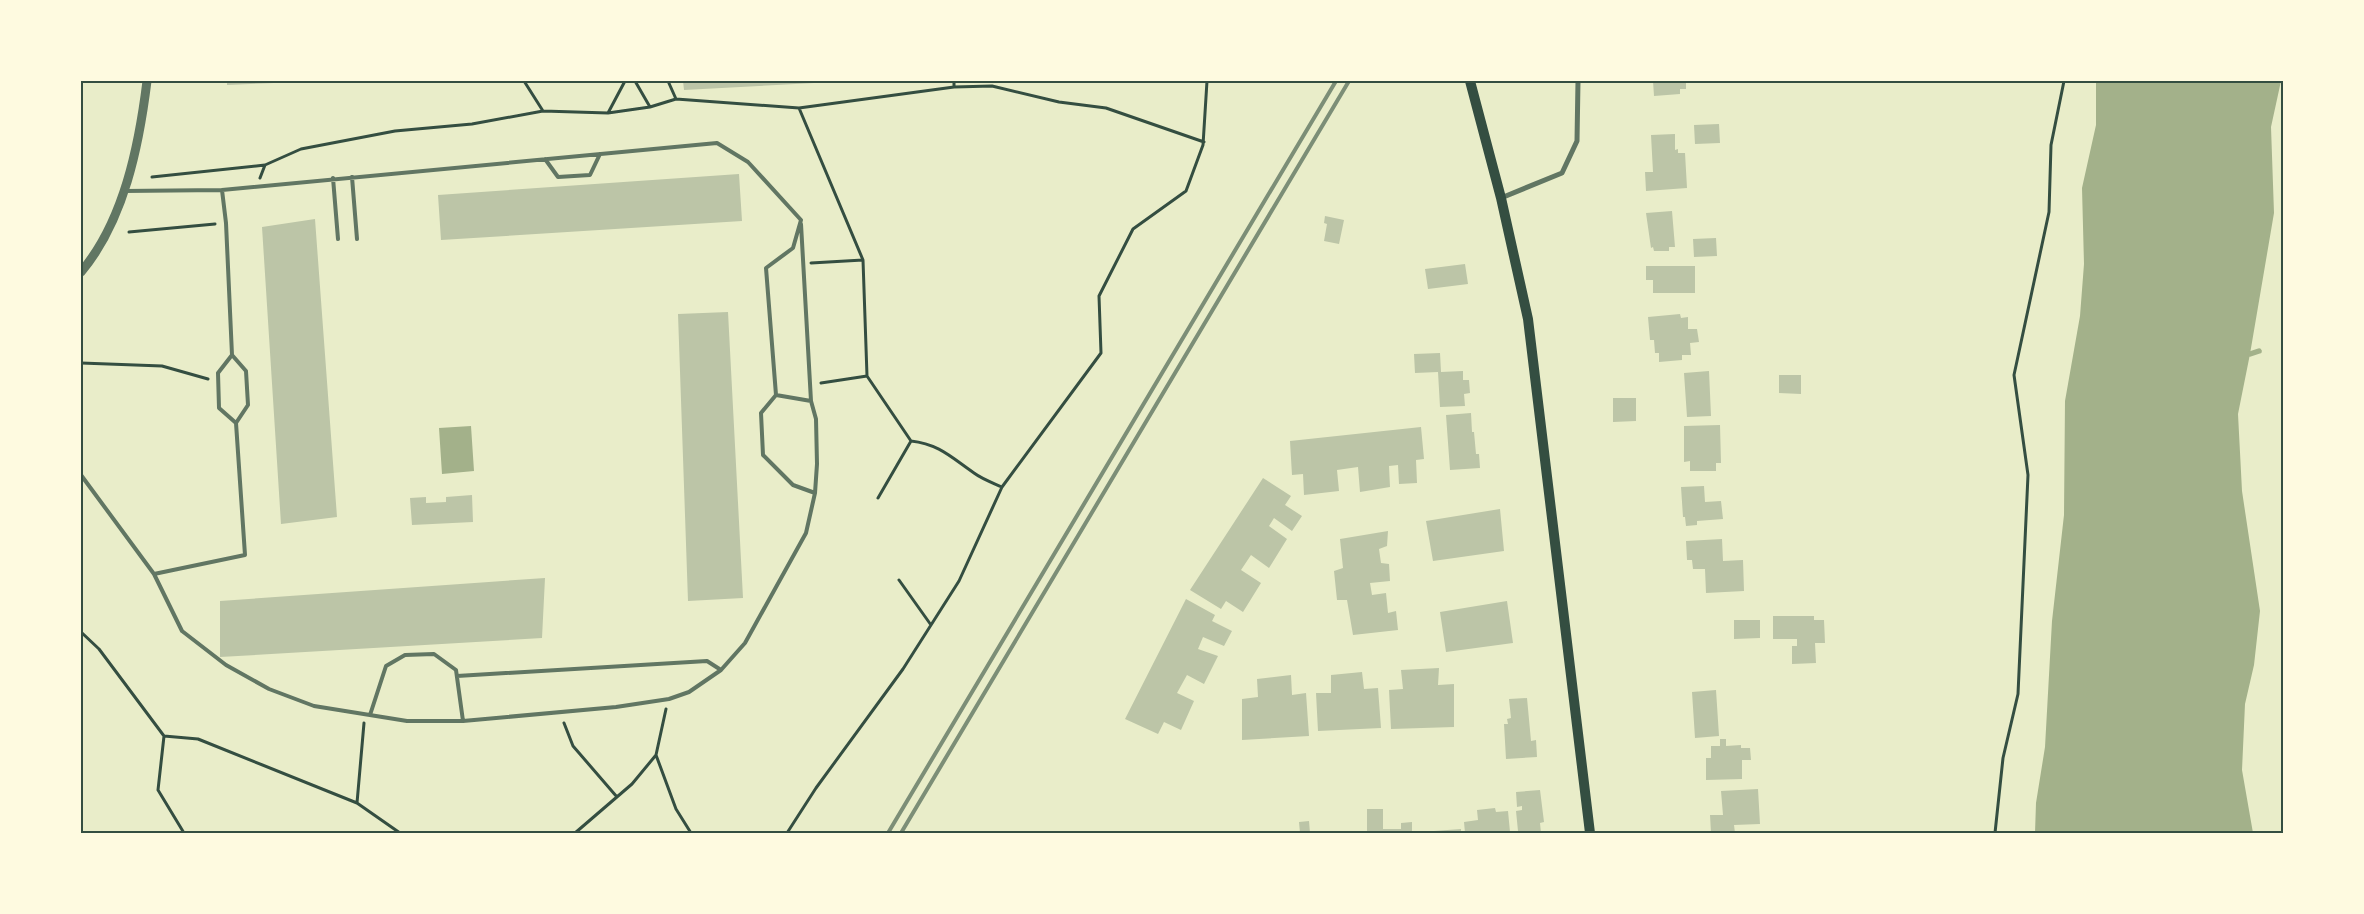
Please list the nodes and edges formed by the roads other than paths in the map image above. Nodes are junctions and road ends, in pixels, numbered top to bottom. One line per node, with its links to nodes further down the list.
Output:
1 (147, 81): 9 (street)
2 (1470, 81): 10 (main road)
3 (1578, 81): 10 (street)
4 (600, 154): 5 (lane); 5 (lane); 11 (lane)
5 (544, 159): 6 (lane)
6 (352, 177): 7 (lane); 13 (lane)
7 (333, 178): 8 (lane); 12 (lane)
8 (222, 190): 9 (lane); 15 (lane)
9 (124, 191): 14 (street)
10 (1502, 198): 26 (main road)
11 (801, 220): 16 (lane); 17 (lane)
12 (338, 239)
13 (357, 240)
14 (81, 272)
15 (232, 356): 18 (lane); 18 (lane)
16 (776, 395): 17 (lane); 20 (lane)
17 (811, 401): 20 (lane)
18 (236, 423): 21 (lane)
19 (81, 475): 21 (lane)
20 (815, 493): 22 (lane)
21 (154, 574): 24 (lane)
22 (722, 670): 23 (lane); 25 (lane)
23 (457, 676): 24 (lane); 25 (lane)
24 (368, 715): 25 (lane)
25 (463, 721)
26 (1590, 833)

